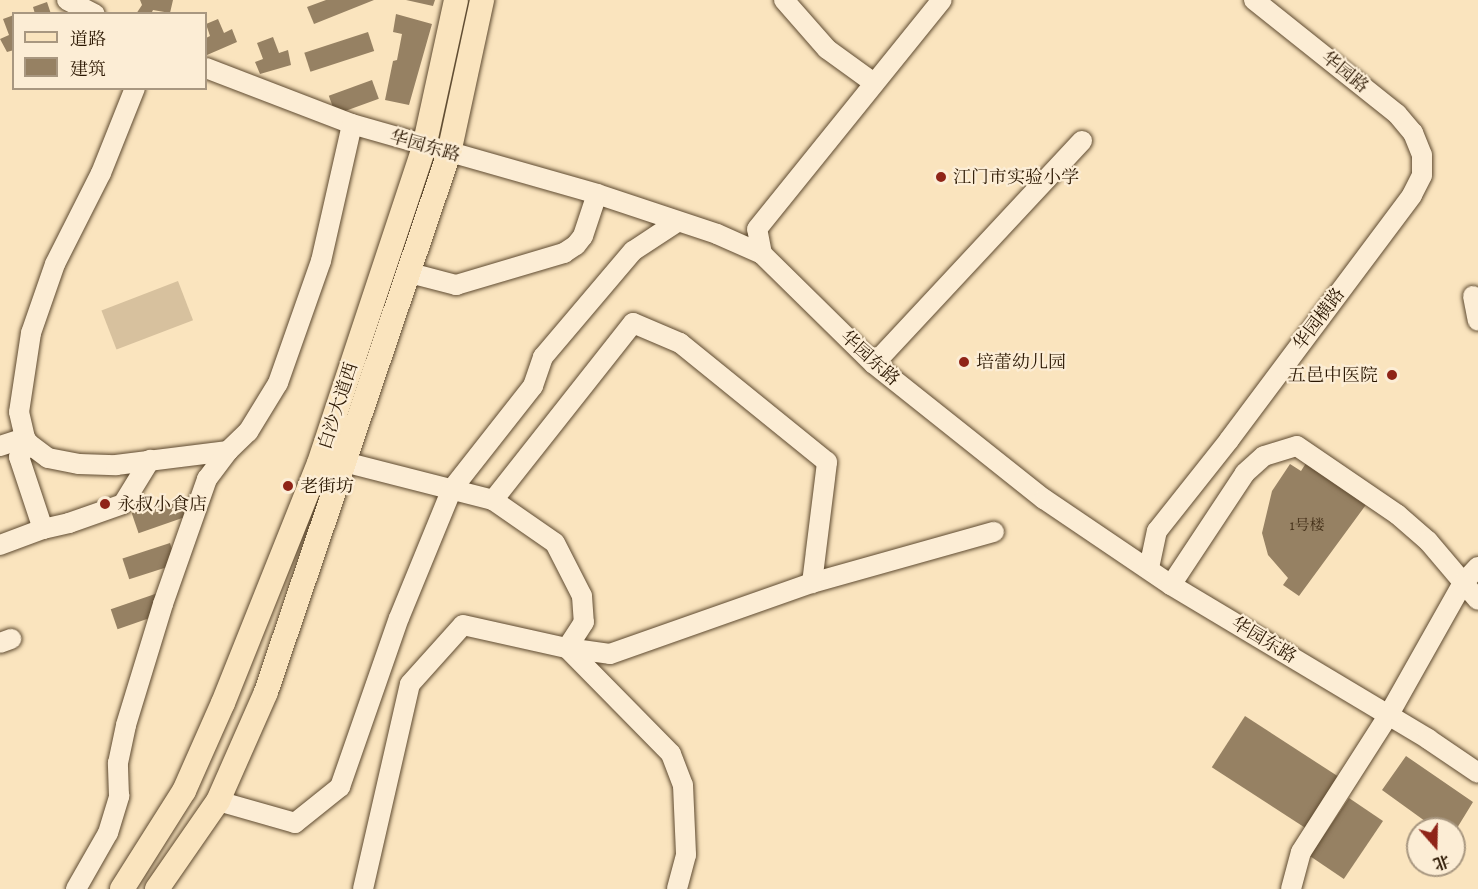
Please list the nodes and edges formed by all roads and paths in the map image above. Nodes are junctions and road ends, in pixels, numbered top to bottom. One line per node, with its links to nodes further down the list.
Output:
1 (67, 0): 7 (street)
2 (456, 0): 13 (main road, 白沙大道西)
3 (482, 0): 14 (main road, 白沙大道西)
4 (784, 0): 9 (street)
5 (942, 0): 9 (street)
6 (1254, 0): 15 (street, 华园路)
7 (91, 12)
8 (207, 68): 11 (street, 华园东路)
9 (874, 83): 18 (street)
10 (134, 90): 23 (street)
11 (352, 124): 13 (street, 华园东路); 25 (street)
12 (1082, 141): 22 (street)
13 (424, 147): 14 (street, 华园东路); 44 (main road, 白沙大道西)
14 (449, 153): 16 (street, 华园东路); 19 (main road, 白沙大道西)
15 (1422, 155): 34 (street, 华园横路)
16 (597, 194): 17 (street, 华园东路); 19 (street)
17 (677, 222): 18 (street, 华园东路); 28 (street)
18 (762, 254): 22 (street, 华园东路)
19 (410, 273): 27 (main road, 白沙大道西)
20 (1473, 296): 21 (street)
21 (1478, 321)
22 (874, 364): 34 (street, 华园东路)
23 (26, 440): 24 (street); 26 (street); 30 (street)
24 (0, 446)
25 (228, 451): 26 (street); 43 (street)
26 (150, 460): 30 (street)
27 (344, 462): 28 (street); 42 (main road, 白沙大道西)
28 (452, 489): 29 (street); 42 (street)
29 (493, 500): 35 (street); 39 (street)
30 (43, 529): 32 (street)
31 (994, 532): 35 (street)
32 (0, 545)
33 (1478, 567): 36 (street)
34 (1149, 568): 37 (street, 华园东路)
35 (812, 583): 39 (street)
36 (1463, 583): 37 (street); 38 (street); 40 (street)
37 (1171, 585): 40 (street, 华园东路)
38 (1478, 600)
39 (567, 648): 46 (street); 47 (street)
40 (1389, 716): 41 (street, 华园东路); 48 (street)
41 (1478, 773)
42 (218, 801): 45 (main road, 白沙大道西)
43 (76, 889)
44 (122, 889)
45 (157, 889)
46 (363, 889)
47 (677, 889)
48 (1291, 889)

